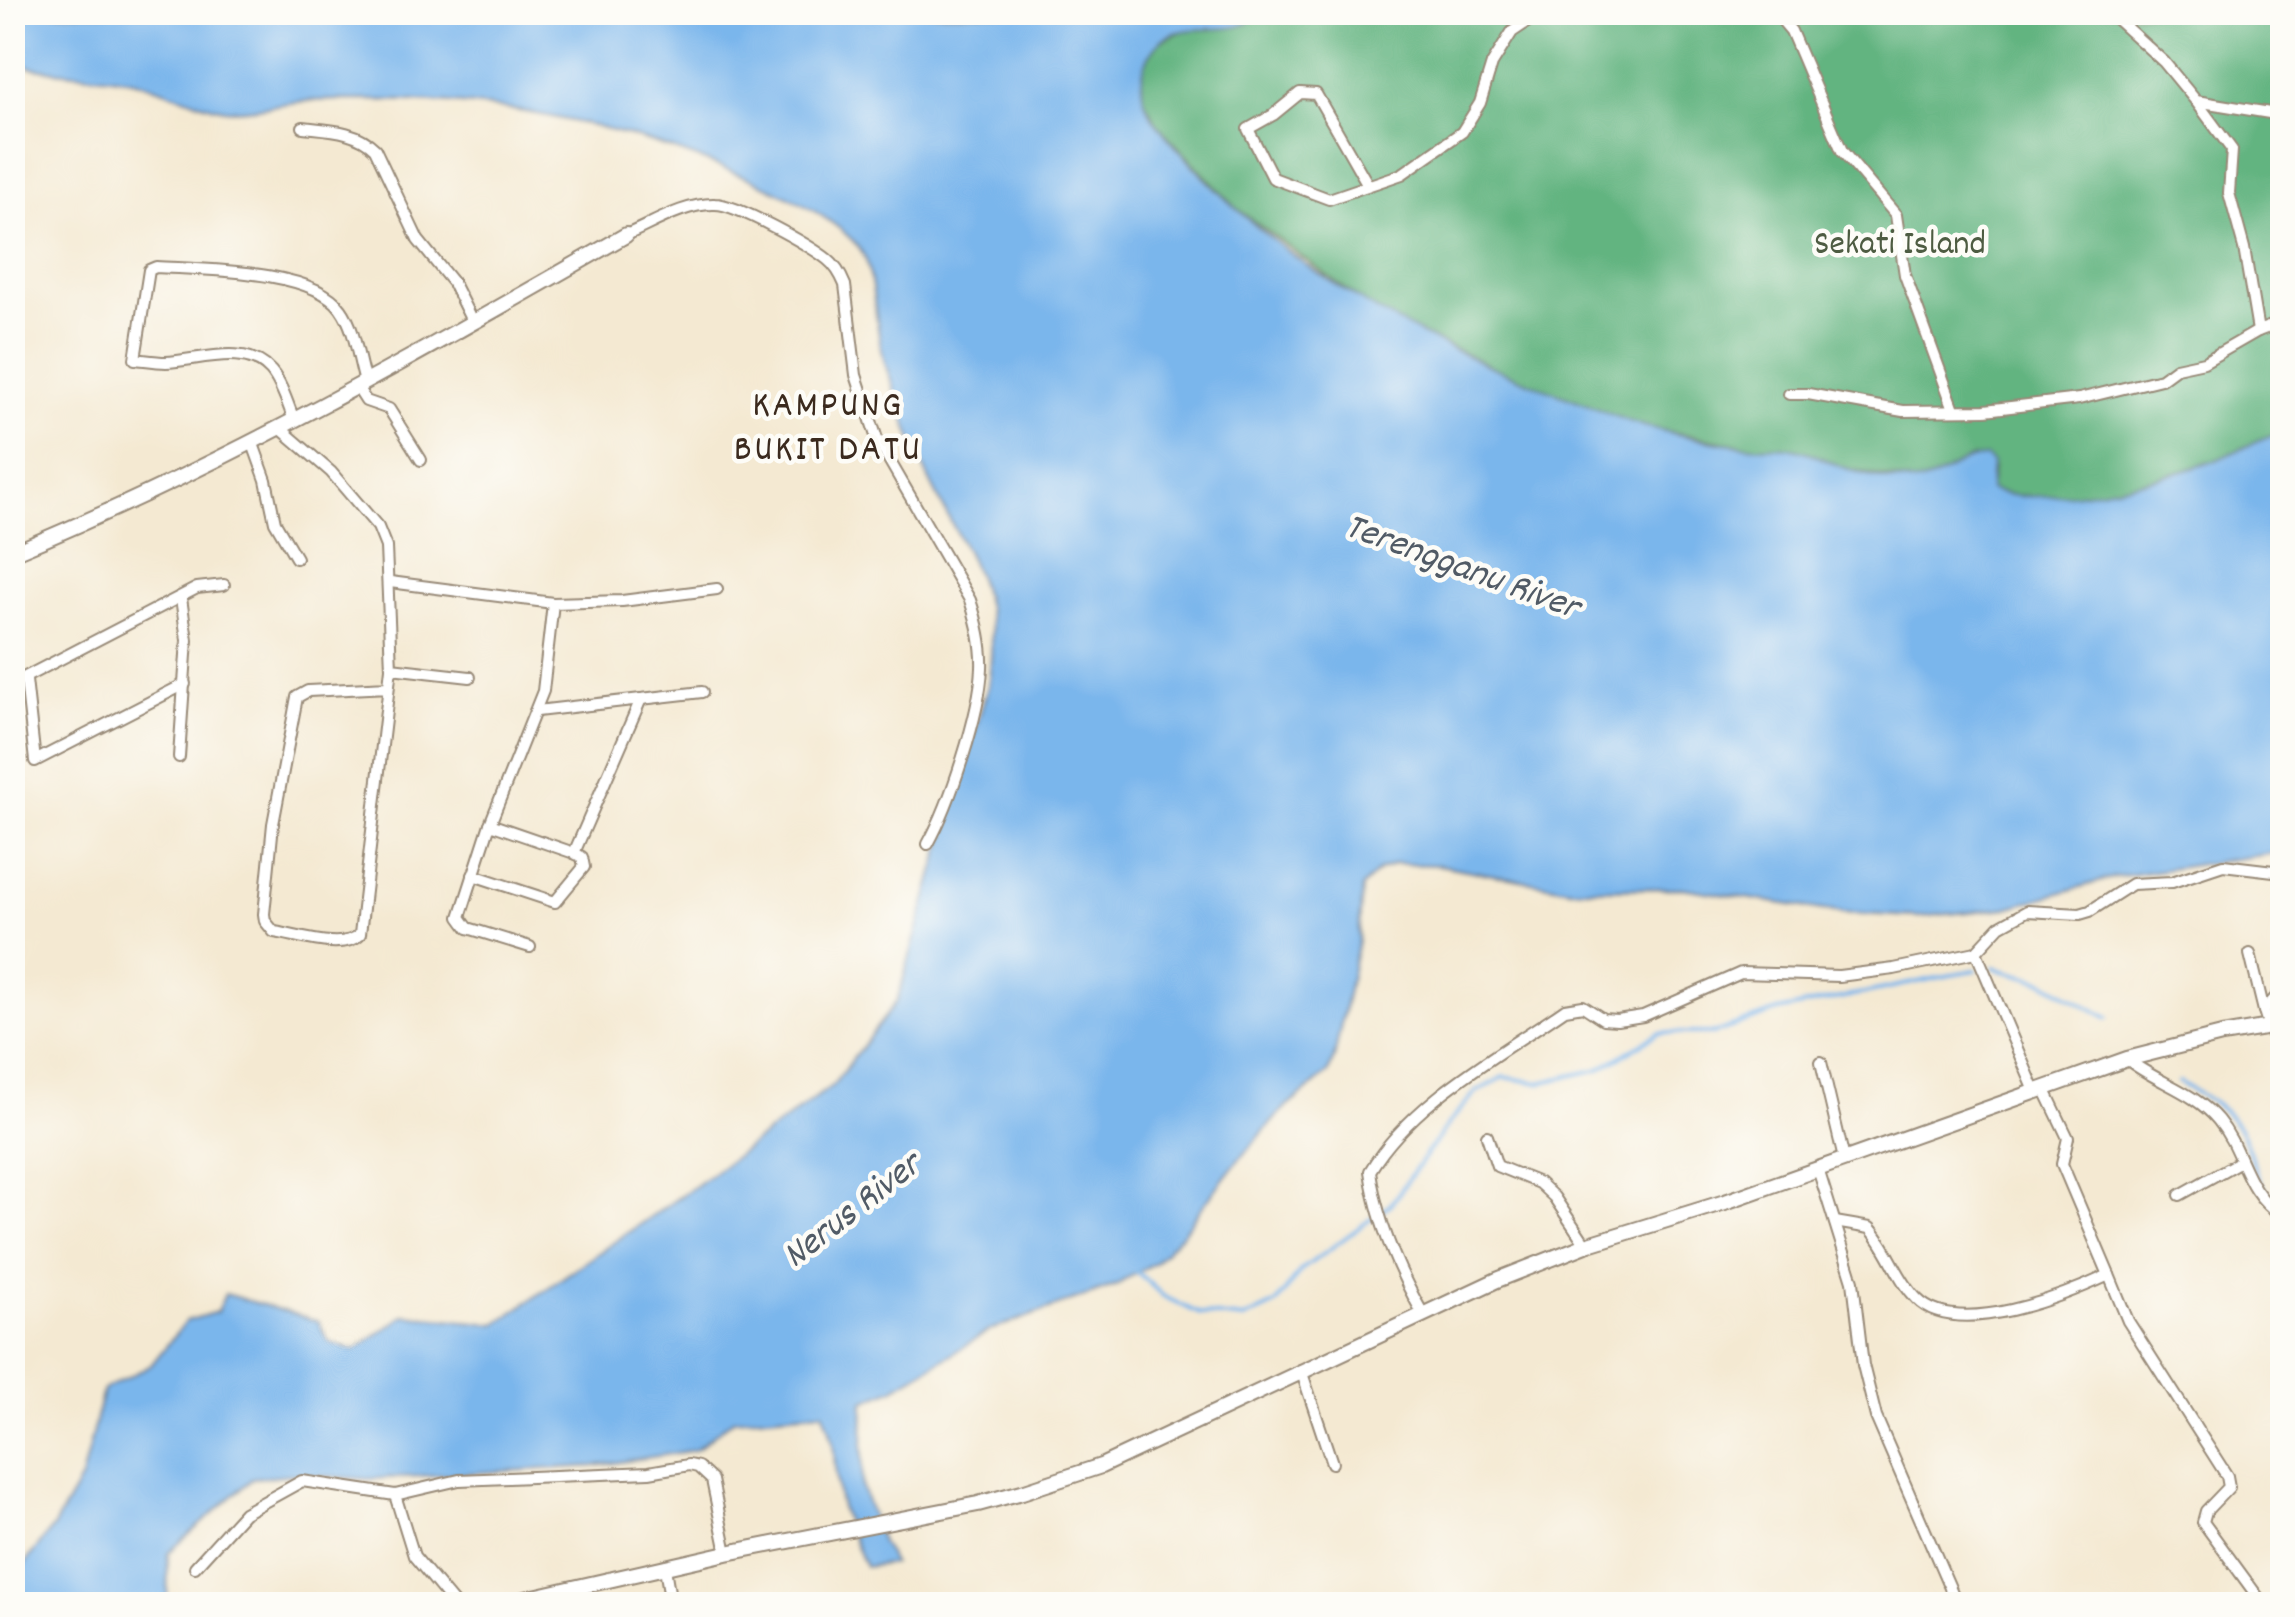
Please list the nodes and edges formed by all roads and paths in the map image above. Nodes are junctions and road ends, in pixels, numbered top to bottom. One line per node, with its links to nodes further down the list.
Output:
1 (1542, 12): 7 (street)
2 (1774, 12): 14 (street)
3 (2109, 12): 4 (street)
4 (2196, 101): 5 (street); 11 (street)
5 (2282, 115)
6 (303, 127): 10 (street)
7 (1368, 185)
8 (626, 236): 10 (street); 37 (street)
9 (2282, 322): 11 (street)
10 (473, 323): 12 (street)
11 (2258, 331): 14 (street)
12 (361, 384): 15 (street); 15 (street); 18 (street)
13 (1789, 394): 14 (street)
14 (1954, 409)
15 (294, 420): 16 (street)
16 (280, 428): 17 (street); 21 (street)
17 (252, 441): 19 (street); 20 (street)
18 (421, 460)
19 (12, 553)
20 (296, 558)
21 (390, 582): 25 (street); 26 (street)
22 (224, 585): 24 (street)
23 (716, 589): 25 (street)
24 (181, 598): 28 (street); 30 (street)
25 (554, 603): 34 (street)
26 (392, 668): 27 (street); 31 (street)
27 (470, 678)
28 (26, 680): 29 (street); 30 (street)
29 (12, 684)
30 (185, 684): 35 (street)
31 (388, 686): 31 (street)
32 (702, 692): 33 (street)
33 (641, 699): 34 (street); 38 (street)
34 (537, 710): 36 (street)
35 (179, 757)
36 (490, 824): 38 (street); 40 (street)
37 (928, 844)
38 (574, 854): 40 (street)
39 (2282, 872): 42 (street)
40 (473, 875): 41 (street)
41 (530, 947)
42 (1976, 952): 49 (street); 59 (street)
43 (2250, 954): 45 (street)
44 (2282, 990): 45 (street)
45 (2264, 1011): 46 (street)
46 (2276, 1026): 47 (street)
47 (2127, 1060): 49 (street); 52 (street)
48 (1822, 1062): 51 (street)
49 (2039, 1089): 51 (street); 58 (street)
50 (1487, 1136): 57 (street)
51 (1844, 1159): 53 (street)
52 (2239, 1162): 54 (street); 55 (street)
53 (1818, 1169): 56 (street); 57 (street)
54 (2180, 1195)
55 (2282, 1216)
56 (1835, 1222): 58 (street); 69 (street)
57 (1586, 1245): 59 (street)
58 (2109, 1276): 70 (street)
59 (1424, 1314): 60 (street)
60 (1302, 1370): 61 (street); 63 (street)
61 (1332, 1463)
62 (395, 1494): 63 (street); 64 (street); 66 (street)
63 (727, 1553): 65 (street)
64 (195, 1568)
65 (664, 1568): 67 (street); 68 (street)
66 (454, 1604)
67 (503, 1604)
68 (671, 1604)
69 (1957, 1604)
70 (2263, 1604)

